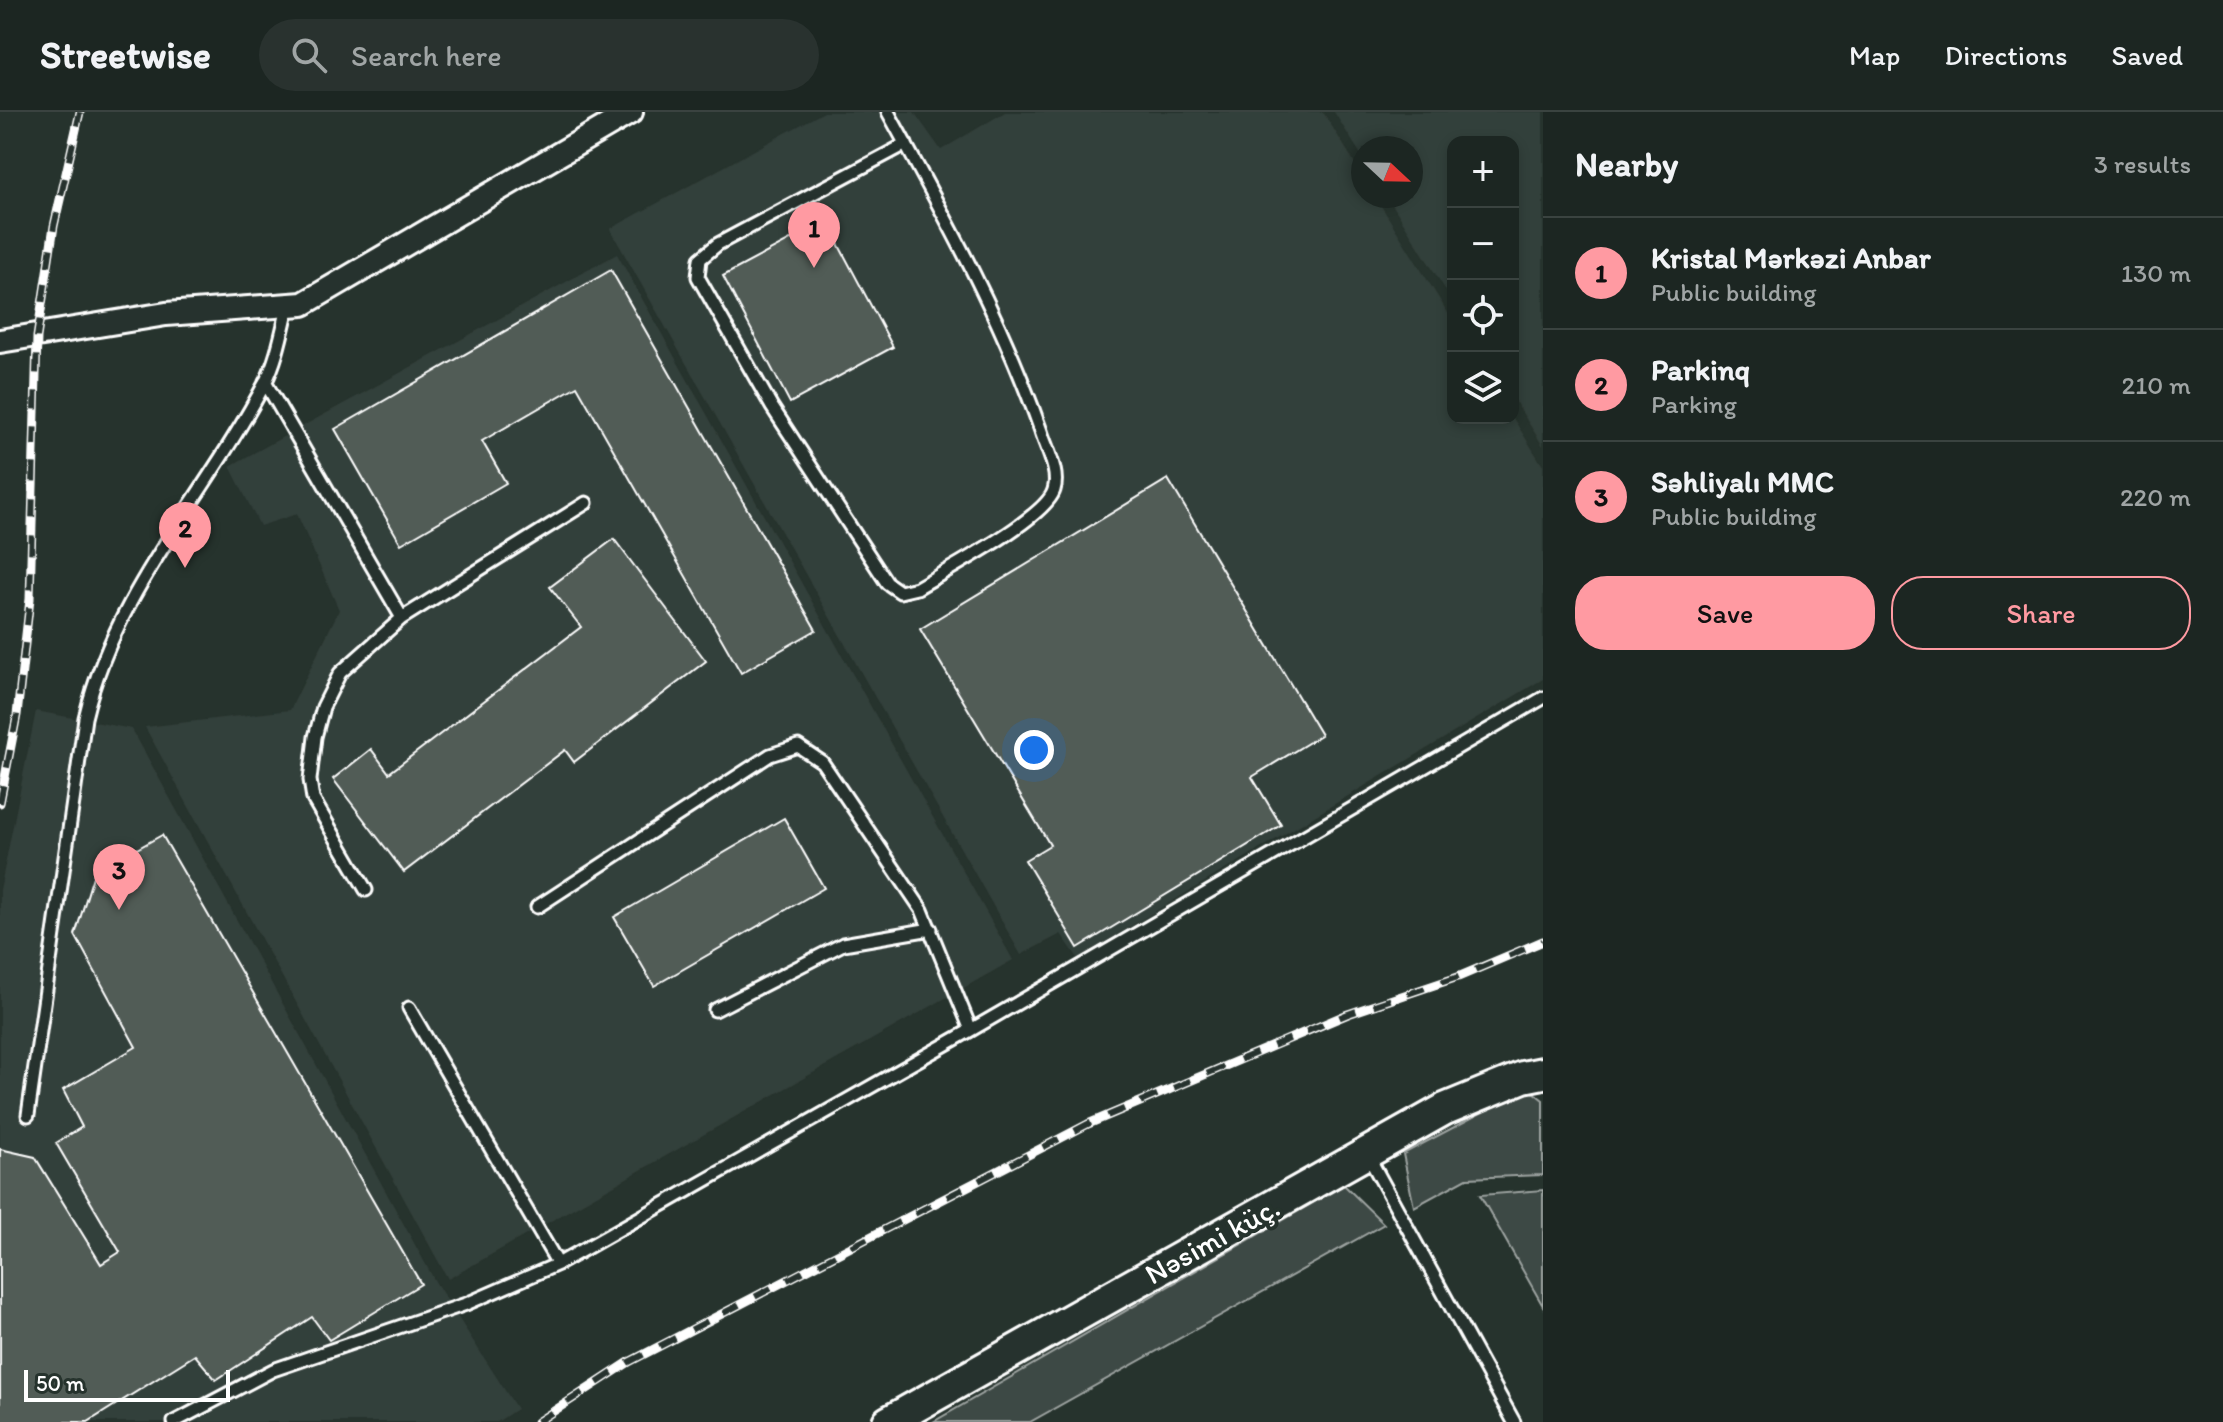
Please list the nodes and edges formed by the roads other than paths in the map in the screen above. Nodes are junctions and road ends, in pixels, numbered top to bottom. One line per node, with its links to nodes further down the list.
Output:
1 (631, 112): 4 (street)
2 (888, 112): 3 (lane)
3 (906, 144): 3 (lane)
4 (288, 307): 5 (street); 6 (lane)
5 (0, 341)
6 (265, 382): 8 (lane); 17 (lane)
7 (586, 503): 8 (lane)
8 (402, 618): 10 (lane)
9 (1543, 698): 15 (lane)
10 (366, 890)
11 (537, 907): 12 (lane)
12 (931, 929): 14 (lane); 15 (lane)
13 (409, 1008): 19 (lane)
14 (715, 1010)
15 (971, 1030): 19 (lane)
16 (1543, 1073): 18 (street, Nəsimi küç.)
17 (28, 1115)
18 (1367, 1154): 21 (street, Nəsimi küç.); 22 (lane)
19 (558, 1264): 20 (lane)
20 (174, 1422)
21 (888, 1422)
22 (1514, 1422)

